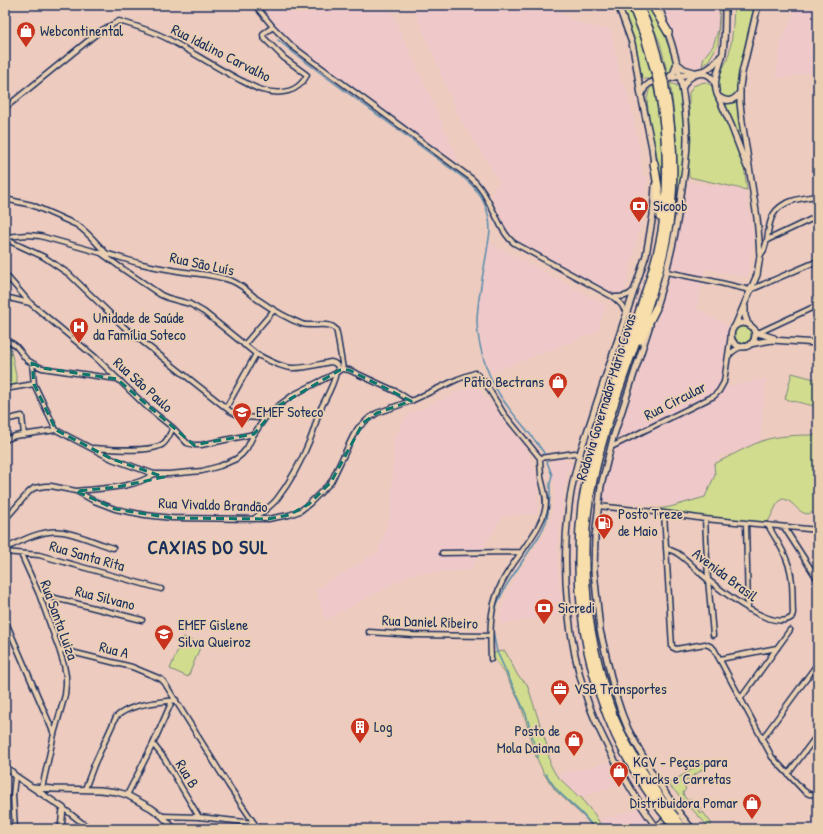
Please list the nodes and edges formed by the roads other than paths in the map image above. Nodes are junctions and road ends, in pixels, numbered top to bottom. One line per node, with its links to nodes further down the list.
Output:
1 (255, 5): 9 (street)
2 (618, 5): 13 (street)
3 (632, 5): 14 (highway, Rodovia Governador Mário Covas)
4 (639, 5): 14 (highway, Rodovia Governador Mário Covas)
5 (652, 5): 10 (highway)
6 (658, 5): 10 (street)
7 (725, 5): 11 (street)
8 (758, 5): 21 (street)
9 (273, 27): 24 (street, Rua Idalino Carvalho); 42 (street)
10 (668, 32): 12 (street)
11 (723, 51): 15 (street); 19 (street)
12 (677, 62): 15 (street); 16 (street); 17 (street)
13 (637, 67): 18 (street); 22 (street)
14 (659, 74): 17 (highway, Rodovia Governador Mário Covas, bridge)
15 (695, 74): 16 (street); 19 (street); 20 (street)
16 (680, 77): 17 (street); 20 (street)
17 (664, 82): 18 (street); 20 (street); 32 (highway, Rodovia Governador Mário Covas); 61 (highway, Rodovia Governador Mário Covas)
18 (650, 83): 22 (street)
19 (715, 84): 23 (street)
20 (682, 88): 37 (street)
21 (740, 92): 23 (street); 26 (street)
22 (641, 95): 25 (street)
23 (718, 97): 26 (street)
24 (5, 108)
25 (654, 163): 32 (highway); 39 (street)
26 (750, 178): 35 (street)
27 (818, 196): 31 (street)
28 (5, 199): 34 (street)
29 (818, 216): 31 (street)
30 (5, 238): 33 (street); 67 (street)
31 (767, 240): 35 (street)
32 (659, 247): 129 (highway, Rodovia Governador Mário Covas)
33 (101, 253): 34 (street, Rua São Luís); 56 (street)
34 (107, 254): 47 (street, Rua São Luís)
35 (760, 256): 40 (street)
36 (818, 262): 40 (street)
37 (667, 272): 40 (street); 46 (street)
38 (5, 274): 43 (street)
39 (635, 288): 42 (street); 48 (street)
40 (750, 290): 44 (street)
41 (5, 297): 43 (street, Rua São Paulo)
42 (613, 297): 48 (street)
43 (30, 303): 63 (street, Rua São Paulo)
44 (745, 304): 49 (street); 50 (street)
45 (818, 305): 51 (street)
46 (656, 308): 61 (highway); 75 (street)
47 (274, 310): 56 (street); 62 (street, Rua São Luís)
48 (626, 317): 77 (street)
49 (735, 326): 50 (street); 52 (street)
50 (750, 326): 51 (street); 57 (street)
51 (758, 333): 53 (street)
52 (731, 335): 57 (street); 59 (street, Rua Circular)
53 (781, 340): 55 (street); 57 (street)
54 (5, 341): 60 (street)
55 (818, 343)
56 (244, 345): 58 (street)
57 (746, 346): 59 (street)
58 (256, 354): 62 (street); 67 (street)
59 (727, 359): 75 (street, Rua Circular)
60 (32, 363): 63 (street); 64 (street)
61 (627, 367): 129 (highway, Rodovia Governador Mário Covas)
62 (340, 371): 66 (street); 68 (street); 84 (street)
63 (117, 379): 70 (street, Rua São Paulo)
64 (34, 384): 65 (street); 71 (street)
65 (5, 389)
66 (412, 401): 78 (street, Rua Vivaldo Brandão); 84 (street, Rua Vivaldo Brandão)
67 (226, 408): 68 (street)
68 (265, 418): 72 (street)
69 (5, 420): 73 (street)
70 (173, 428): 72 (street, Rua São Paulo); 76 (street)
71 (56, 430): 73 (street); 76 (street)
72 (254, 434): 79 (street)
73 (24, 435): 74 (street)
74 (5, 440)
75 (611, 447): 81 (street)
76 (91, 448): 79 (street)
77 (580, 456): 78 (street); 134 (street)
78 (540, 458): 94 (street)
79 (154, 474): 80 (street)
80 (76, 491): 83 (street, Rua Vivaldo Brandão); 84 (street, Rua Vivaldo Brandão)
81 (598, 506): 82 (street); 131 (street)
82 (664, 513): 85 (street); 91 (street)
83 (5, 518)
84 (254, 519)
85 (705, 519): 86 (street); 97 (street)
86 (746, 523): 87 (street); 101 (street)
87 (768, 526): 88 (street); 101 (street, Avenida Brasil)
88 (784, 527): 89 (street); 98 (street)
89 (818, 530)
90 (113, 548): 92 (street)
91 (666, 548): 97 (street, Avenida Brasil); 111 (street)
92 (5, 549)
93 (5, 552): 96 (street, Rua Santa Rita)
94 (521, 552): 95 (street); 107 (street)
95 (442, 553)
96 (21, 554): 99 (street, Rua Santa Rita); 100 (street, Rua Santa Luiza)
97 (708, 580): 101 (street, Avenida Brasil); 106 (street)
98 (818, 580)
99 (161, 589)
100 (39, 594): 103 (street, Rua Silvano); 109 (street, Rua Santa Luiza)
101 (748, 609)
102 (5, 620): 115 (street)
103 (142, 620)
104 (790, 630): 108 (street)
105 (369, 632): 107 (street, Rua Daniel Ribeiro)
106 (712, 635)
107 (490, 636): 110 (street)
108 (777, 648): 111 (street); 113 (street)
109 (59, 649): 114 (street, Rua A); 115 (street, Rua Santa Luiza)
110 (491, 659)
111 (720, 659): 113 (street)
112 (818, 663): 117 (street)
113 (741, 698): 117 (street)
114 (174, 700): 118 (street); 125 (street); 133 (street)
115 (54, 734): 124 (street, Rua Santa Luiza)
116 (818, 734): 121 (street)
117 (762, 739): 121 (street)
118 (153, 744): 126 (street); 132 (street, Rua B)
119 (5, 767): 122 (street)
120 (5, 771): 122 (street)
121 (788, 774): 127 (street)
122 (14, 775): 123 (street); 135 (street)
123 (32, 787): 124 (street); 128 (street)
124 (42, 788): 125 (street)
125 (85, 789): 126 (street)
126 (127, 795): 130 (street)
127 (818, 795)
128 (63, 808): 136 (street); 137 (street)
129 (664, 809): 131 (highway, Rodovia Governador Mário Covas, bridge)
130 (162, 816): 132 (street); 138 (street)
131 (674, 816): 134 (street); 140 (highway, Rodovia Governador Mário Covas); 141 (highway, Rodovia Governador Mário Covas); 142 (street)
132 (199, 817): 133 (street)
133 (254, 823): 139 (street)
134 (657, 828)
135 (15, 829)
136 (61, 829)
137 (90, 829)
138 (174, 829)
139 (259, 829)
140 (676, 829)
141 (684, 829)
142 (692, 829)

